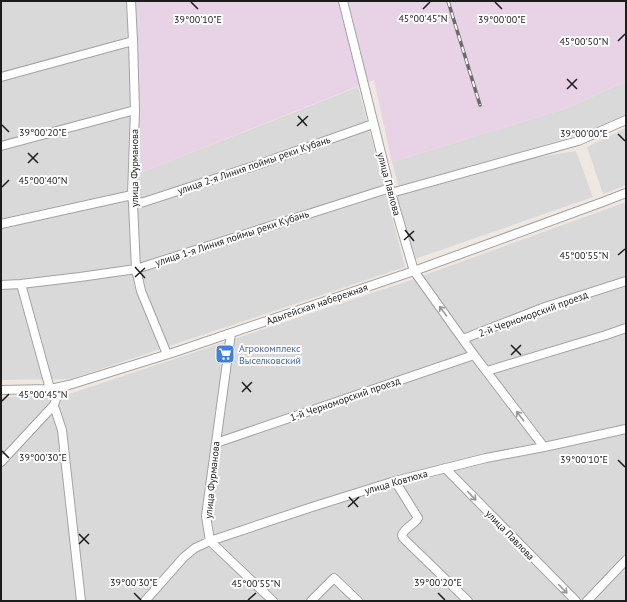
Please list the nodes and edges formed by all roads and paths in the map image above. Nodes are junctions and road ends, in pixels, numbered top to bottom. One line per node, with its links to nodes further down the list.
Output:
1 (131, 1): 3 (street, улица Фурманова)
2 (343, 1): 7 (street, улица Павлова)
3 (133, 41): 4 (street); 5 (street, улица Фурманова)
4 (1, 77)
5 (135, 110): 8 (street); 11 (street, улица Фурманова)
6 (626, 120): 9 (street, улица 1-я Линия поймы реки Кубань)
7 (373, 124): 9 (street, улица Павлова); 12 (street, улица 2-я Линия поймы реки Кубань)
8 (1, 146)
9 (391, 190): 14 (street, улица 1-я Линия поймы реки Кубань); 15 (street, улица Павлова)
10 (626, 192): 15 (street, Адыгейская набережная)
11 (132, 195): 12 (street, улица Фурманова); 13 (street)
12 (133, 204): 14 (street, улица Фурманова)
13 (1, 224)
14 (136, 269): 17 (street, улица 1-я Линия поймы реки Кубань); 22 (street, улица Фурманова)
15 (414, 271): 20 (street, Адыгейская набережная); 21 (street, улица Павлова, one-way to 15)
16 (626, 281): 21 (street, 2-й Черноморский проезд)
17 (21, 284): 18 (street, улица 1-я Линия поймы реки Кубань); 25 (street)
18 (1, 285)
19 (626, 328): 24 (street)
20 (230, 333): 22 (street, Адыгейская набережная); 29 (street, улица Фурманова)
21 (463, 339): 23 (street, улица Павлова)
22 (167, 354): 25 (street, Адыгейская набережная)
23 (474, 354): 24 (street, улица Павлова); 29 (street, 1-й Черноморский проезд)
24 (487, 371): 30 (street, улица Павлова, one-way to 24)
25 (52, 388): 26 (street, Адыгейская набережная); 31 (street)
26 (1, 390)
27 (55, 409): 36 (street)
28 (626, 429): 30 (street, улица Ковтюха)
29 (216, 443): 34 (street, улица Фурманова)
30 (544, 447): 32 (street, улица Ковтюха)
31 (1, 462)
32 (445, 468): 33 (street, улица Ковтюха); 42 (street, улица Павлова, one-way to 42)
33 (395, 481): 34 (street, улица Ковтюха); 41 (street)
34 (210, 541): 37 (street, улица Ковтюха); 38 (street)
35 (626, 560): 43 (street)
36 (81, 601)
37 (145, 601)
38 (273, 601)
39 (311, 601): 40 (street)
40 (358, 601)
41 (468, 601)
42 (576, 601)
43 (587, 601)

